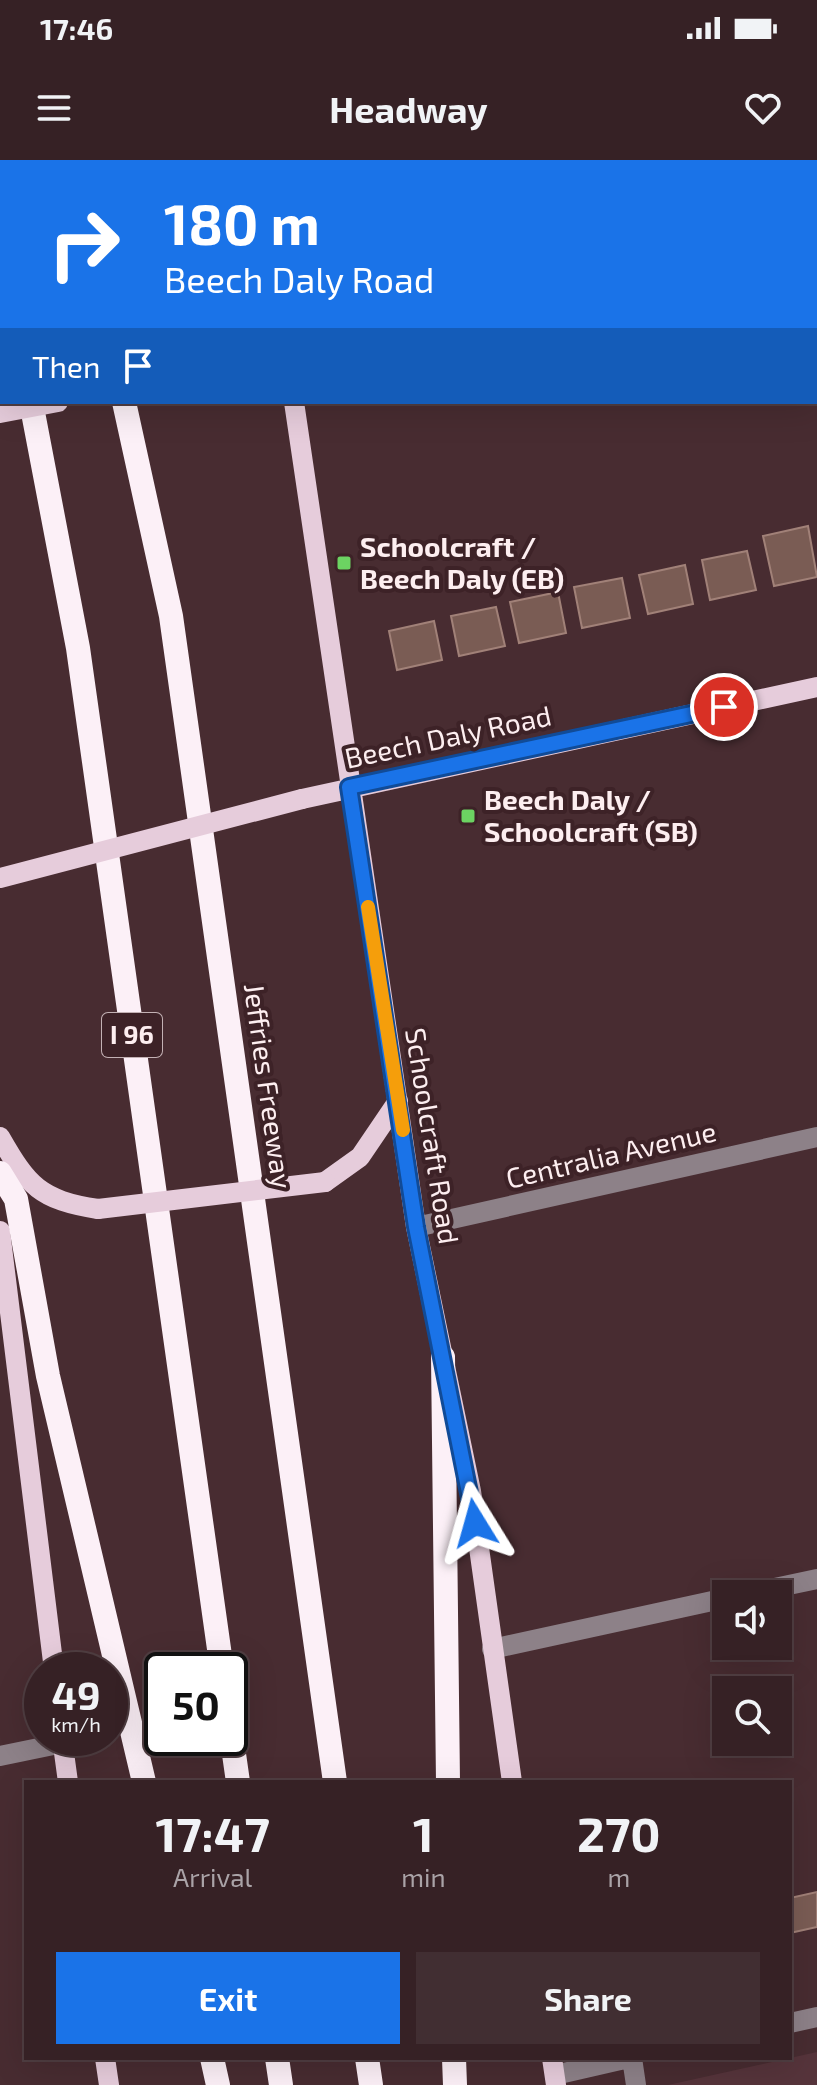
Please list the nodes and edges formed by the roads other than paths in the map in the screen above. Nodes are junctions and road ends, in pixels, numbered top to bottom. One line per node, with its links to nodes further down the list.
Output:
1 (31, 404): 22 (highway, I 96)
2 (47, 404): 5 (main road, bridge)
3 (124, 404): 30 (highway, Jeffries Freeway)
4 (294, 404): 7 (main road, Schoolcraft Road)
5 (0, 413)
6 (817, 687): 7 (main road, Beech Daly Road)
7 (349, 787): 8 (main road, Beech Daly Road, bridge); 9 (main road, Schoolcraft Road)
8 (0, 878)
9 (398, 1101): 10 (main road, bridge); 13 (main road, Schoolcraft Road)
10 (0, 1137)
11 (817, 1137): 13 (street, Centralia Avenue)
12 (0, 1173): 28 (highway)
13 (416, 1227): 16 (main road, Schoolcraft Road)
14 (0, 1233): 15 (main road)
15 (5, 1312): 21 (main road)
16 (443, 1357): 20 (main road, Schoolcraft Road); 31 (highway)
17 (817, 1579): 18 (street)
18 (792, 1584)
19 (712, 1601): 20 (street)
20 (492, 1649): 32 (main road, Schoolcraft Road)
21 (52, 1652)
22 (219, 1652)
23 (24, 1750): 24 (street)
24 (0, 1756)
25 (64, 1756): 27 (main road)
26 (234, 1756): 29 (highway)
27 (68, 1780)
28 (144, 1780)
29 (238, 1780)
30 (335, 1780)
31 (448, 1780)
32 (512, 1780)
33 (817, 2017): 34 (street)
34 (792, 2023)
35 (105, 2060): 43 (main road)
36 (212, 2060): 44 (highway)
37 (277, 2060): 45 (highway)
38 (367, 2060): 46 (highway)
39 (454, 2060): 47 (highway)
40 (621, 2060): 42 (street)
41 (631, 2060): 48 (street)
42 (554, 2073)
43 (109, 2085)
44 (218, 2085)
45 (281, 2085)
46 (371, 2085)
47 (455, 2085)
48 (636, 2085)

